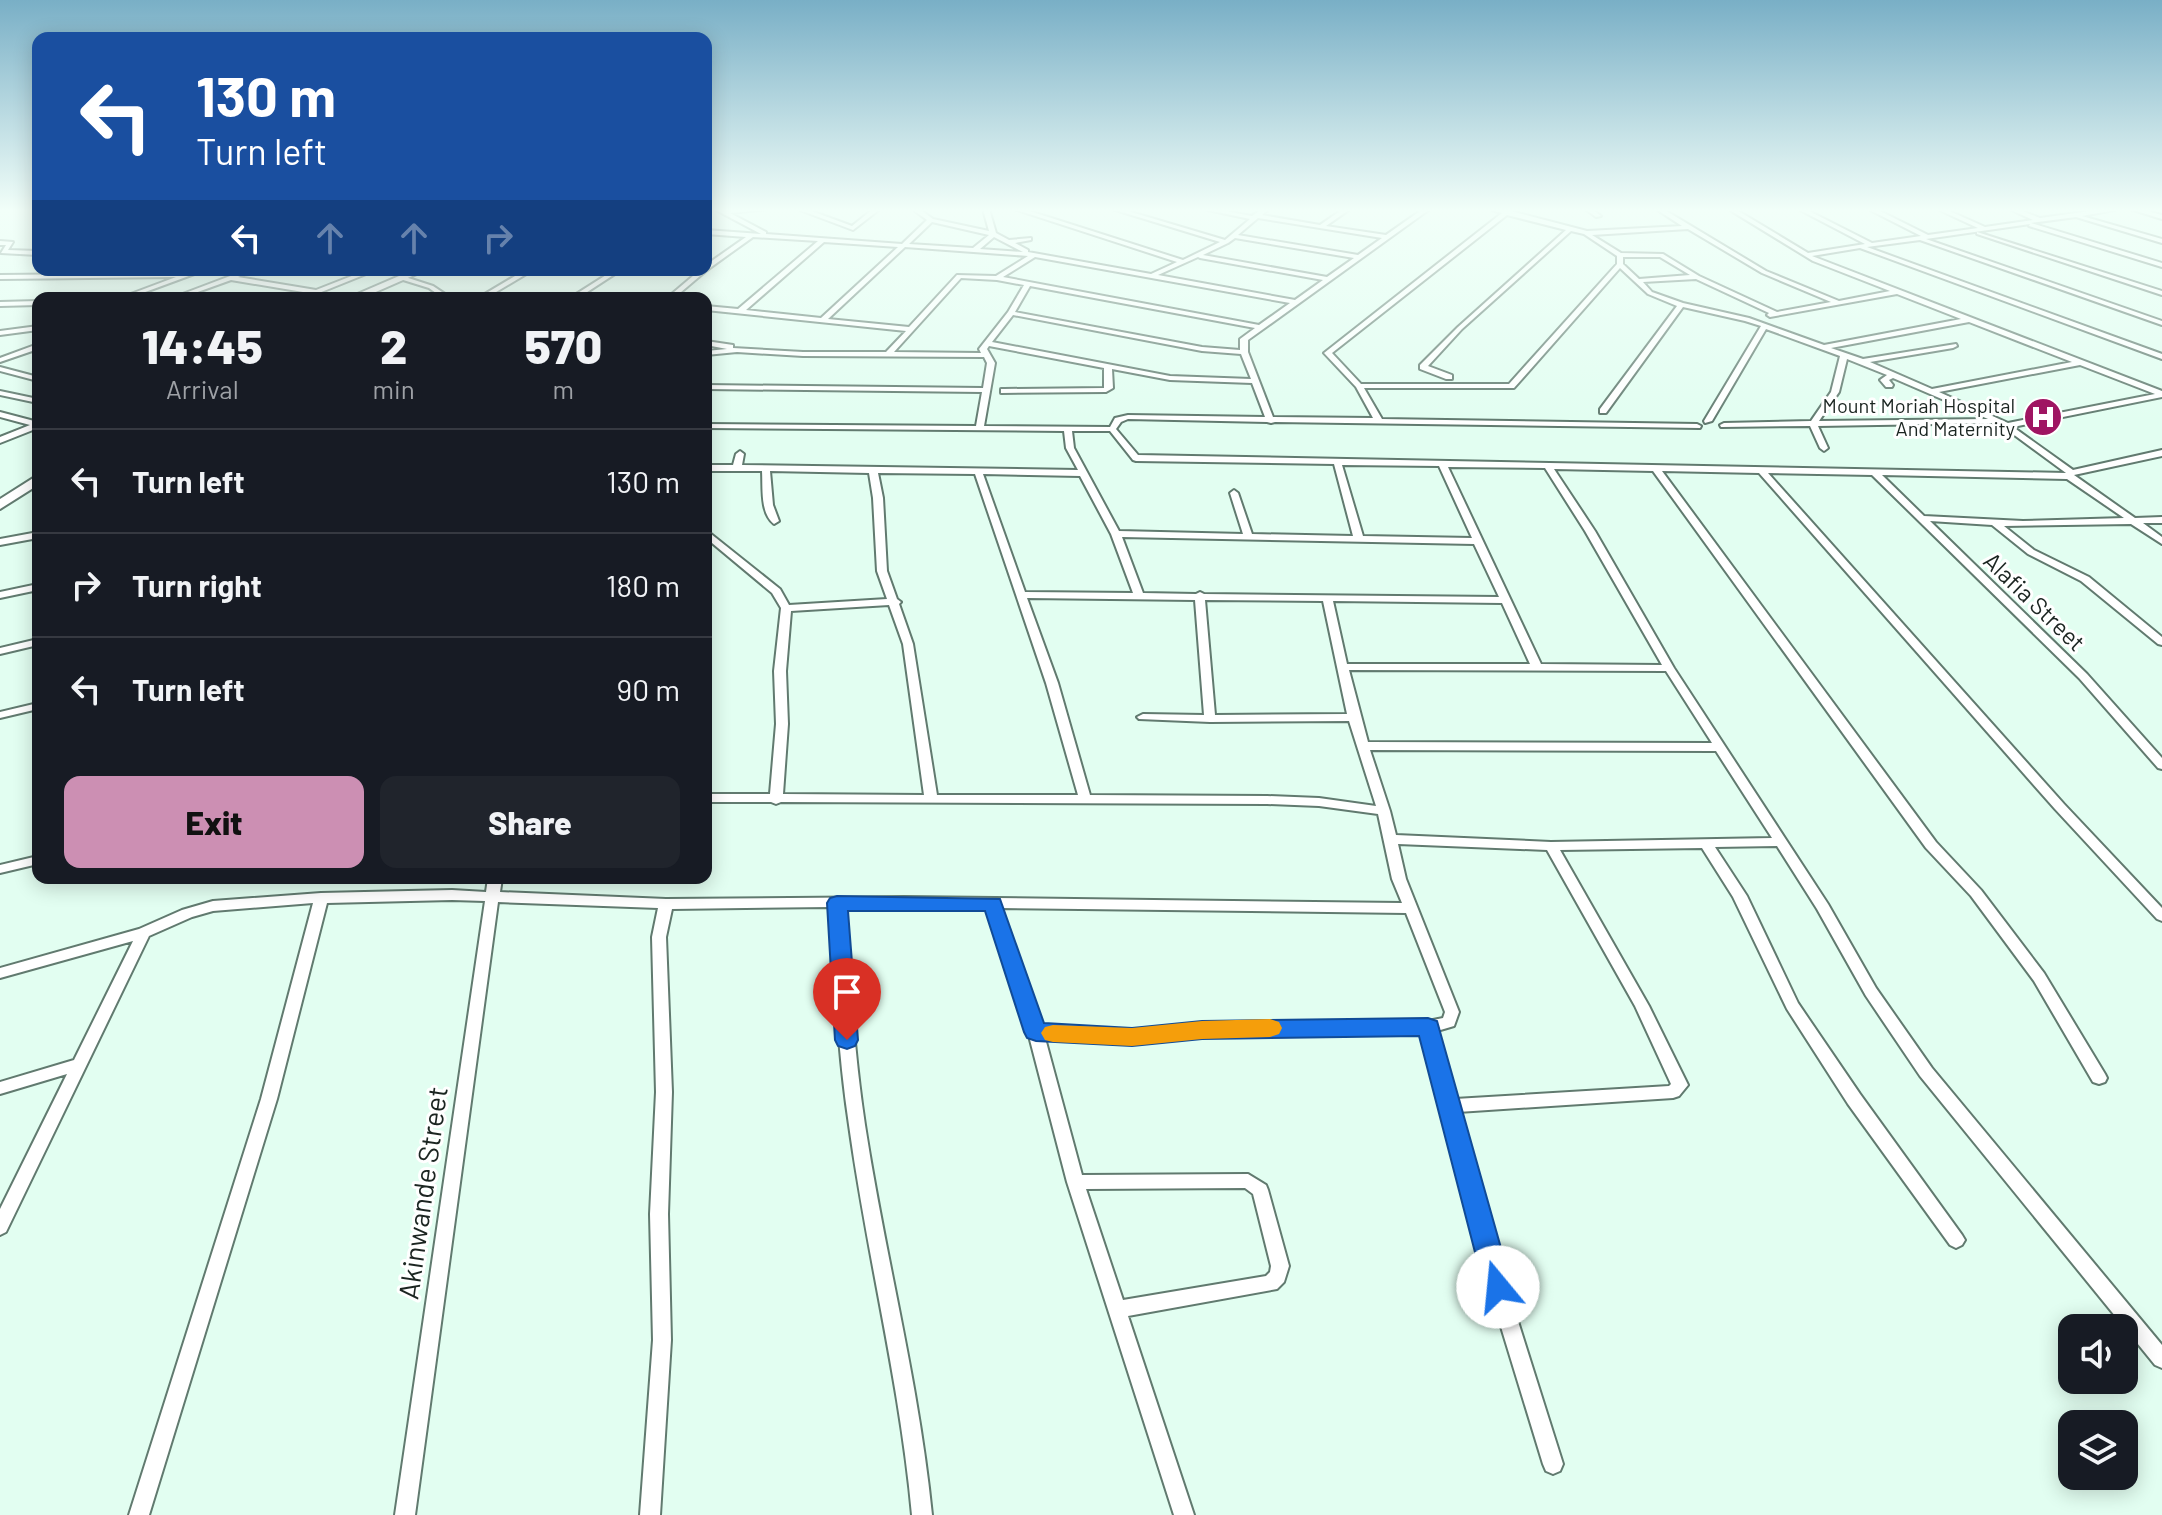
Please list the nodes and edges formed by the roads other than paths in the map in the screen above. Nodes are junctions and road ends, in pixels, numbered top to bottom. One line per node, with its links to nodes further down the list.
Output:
1 (173, 280): 27 (street)
2 (225, 280): 28 (street)
3 (241, 280): 29 (street)
4 (348, 280): 29 (street)
5 (398, 280): 30 (street)
6 (407, 280): 31 (street)
7 (513, 280): 32 (street)
8 (602, 280): 33 (street)
9 (778, 280): 42 (street)
10 (866, 280): 47 (street)
11 (956, 280): 52 (street)
12 (1006, 280): 26 (street)
13 (1172, 280): 36 (street)
14 (1327, 280): 36 (street)
15 (1421, 280): 76 (street)
16 (1514, 280): 73 (street)
17 (1602, 280): 76 (street)
18 (1656, 280): 25 (street)
19 (1703, 280): 44 (street)
20 (1783, 280): 38 (street)
21 (1866, 280): 34 (street)
22 (1950, 280): 65 (street)
23 (2041, 280): 48 (street)
24 (2121, 280): 35 (street)
25 (1636, 281): 40 (street)
26 (1028, 284): 43 (street); 50 (street)
27 (139, 292)
28 (192, 292)
29 (317, 292)
30 (368, 292)
31 (439, 292)
32 (492, 292)
33 (583, 292)
34 (1898, 292): 38 (street); 46 (street)
35 (2162, 293)
36 (1295, 302): 50 (street)
37 (32, 303): 39 (street)
38 (1839, 303): 44 (street)
39 (0, 304)
40 (1681, 305): 45 (street); 84 (street)
41 (712, 309): 42 (street)
42 (740, 311): 47 (street)
43 (1011, 313): 54 (street); 61 (street)
44 (1777, 314): 45 (street)
45 (1747, 319): 49 (street)
46 (1970, 319): 57 (street); 68 (street)
47 (822, 321): 52 (street)
48 (2162, 323)
49 (1765, 325): 57 (street); 88 (street)
50 (1259, 327): 61 (street)
51 (32, 329): 53 (street)
52 (909, 329): 62 (street)
53 (0, 333)
54 (987, 343): 63 (street); 69 (street)
55 (712, 344): 59 (street)
56 (1953, 346): 67 (street)
57 (1823, 347): 64 (street)
58 (32, 349): 66 (street)
59 (737, 350): 60 (street); 62 (street)
60 (712, 352)
61 (1244, 352): 74 (street)
62 (888, 355): 63 (street)
63 (985, 355): 78 (street)
64 (1844, 355): 67 (street); 91 (street)
65 (2162, 357)
66 (0, 360)
67 (1863, 362): 71 (street)
68 (2082, 362): 80 (street); 82 (street)
69 (1108, 366): 74 (street); 79 (street)
70 (0, 369): 72 (street)
71 (1893, 375): 75 (street); 80 (street)
72 (32, 377)
73 (1449, 377)
74 (1256, 381): 86 (street)
75 (1889, 385)
76 (1359, 386): 87 (street)
77 (712, 387): 78 (street)
78 (986, 390): 97 (street)
79 (1004, 391)
80 (1933, 391): 89 (street)
81 (0, 393): 83 (street)
82 (2162, 394): 93 (street)
83 (32, 400)
84 (1603, 411)
85 (0, 414): 90 (street)
86 (1271, 421): 87 (street); 99 (street)
87 (1379, 421): 95 (street)
88 (1708, 421)
89 (2000, 421): 91 (street); 93 (street)
90 (32, 423)
91 (1813, 424): 92 (street); 101 (street)
92 (1724, 425)
93 (2010, 425): 116 (street)
94 (712, 426): 97 (street)
95 (1697, 426)
96 (32, 427): 100 (street)
97 (979, 429): 98 (street)
98 (1068, 429): 99 (street); 115 (street)
99 (1112, 429): 104 (street)
100 (0, 440)
101 (1824, 448)
102 (2162, 453): 116 (street)
103 (740, 454): 108 (street)
104 (1338, 464): 105 (street); 129 (street)
105 (1442, 464): 106 (street); 130 (street)
106 (1548, 466): 109 (street); 147 (street)
107 (712, 468): 108 (street)
108 (737, 468): 110 (street)
109 (1656, 468): 112 (street); 180 (street)
110 (766, 469): 111 (street); 122 (street)
111 (873, 470): 113 (street); 140 (street)
112 (1761, 470): 114 (street); 174 (street)
113 (978, 471): 115 (street); 136 (street)
114 (1874, 472): 116 (street); 120 (street, Alafia Street)
115 (1081, 473): 125 (street)
116 (2070, 474): 123 (street)
117 (32, 483): 119 (street)
118 (1234, 493): 127 (street)
119 (0, 505)
120 (1919, 518): 124 (street); 155 (street, Alafia Street)
121 (2162, 520): 123 (street)
122 (774, 521)
123 (2135, 521): 124 (street); 131 (street)
124 (1996, 524): 142 (street)
125 (1116, 534): 127 (street); 134 (street)
126 (32, 536): 132 (street)
127 (1248, 536): 129 (street)
128 (712, 538): 141 (street)
129 (1359, 539): 130 (street)
130 (1477, 541): 139 (street)
131 (2162, 541)
132 (0, 542)
133 (32, 588): 135 (street)
134 (1138, 594): 136 (street); 137 (street)
135 (0, 595)
136 (1021, 595): 158 (street)
137 (1200, 595): 138 (street); 152 (street)
138 (1327, 598): 139 (street); 146 (street)
139 (1506, 600): 145 (street)
140 (896, 602): 141 (street); 157 (street)
141 (786, 608): 159 (street)
142 (2162, 642)
143 (32, 643): 144 (street)
144 (0, 651)
145 (1536, 666): 146 (street); 147 (street)
146 (1343, 667): 151 (street)
147 (1669, 668): 154 (street)
148 (32, 707): 149 (street)
149 (0, 715)
150 (1143, 717): 152 (street)
151 (1354, 717): 152 (street); 153 (street)
152 (1210, 719)
153 (1364, 746): 154 (street); 160 (street)
154 (1718, 747): 162 (street)
155 (2162, 765)
156 (712, 798): 159 (street)
157 (931, 799): 158 (street); 159 (street)
158 (1085, 799): 160 (street)
159 (776, 800)
160 (1384, 811): 161 (street)
161 (1390, 839): 164 (street); 173 (street)
162 (1782, 842): 163 (street); 187 (street)
163 (1706, 843): 164 (street); 185 (street)
164 (1551, 846): 182 (street)
165 (32, 861): 166 (street)
166 (0, 869)
167 (494, 884): 169 (street, Akinwande Street)
168 (321, 898): 169 (street); 175 (street); 189 (street)
169 (490, 898): 171 (street); 190 (street, Akinwande Street)
170 (837, 903): 171 (street); 172 (street); 192 (street)
171 (666, 904): 191 (street)
172 (993, 904): 173 (street); 178 (street)
173 (1409, 908): 177 (street)
174 (2162, 916)
175 (144, 933): 176 (street); 179 (street)
176 (0, 973)
177 (1428, 1027): 178 (street); 182 (street)
178 (1036, 1032): 183 (street)
179 (78, 1065): 181 (street); 184 (street)
180 (2099, 1078)
181 (0, 1088)
182 (1449, 1106): 188 (street)
183 (1075, 1182): 186 (street); 186 (street)
184 (0, 1227)
185 (1956, 1240)
186 (1119, 1309): 193 (street)
187 (2162, 1359)
188 (1553, 1464)
189 (139, 1515)
190 (405, 1515)
191 (650, 1515)
192 (922, 1515)
193 (1184, 1515)

